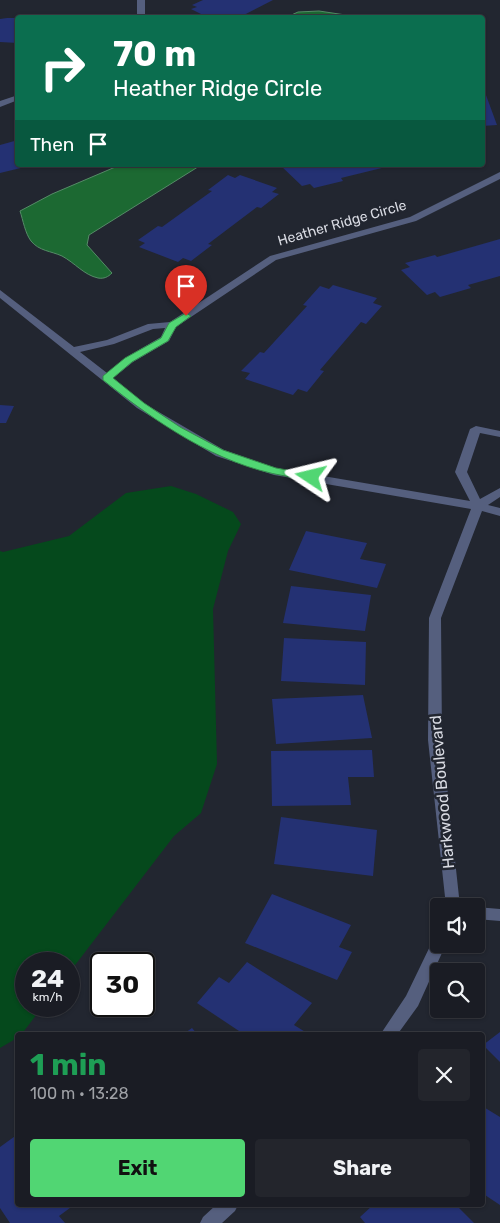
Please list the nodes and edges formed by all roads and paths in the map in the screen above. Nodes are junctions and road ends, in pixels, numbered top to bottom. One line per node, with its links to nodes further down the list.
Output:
1 (141, 0): 2 (street)
2 (140, 15)
3 (15, 98): 4 (street)
4 (0, 104)
5 (500, 175): 7 (street, Heather Ridge Circle)
6 (0, 293): 8 (street)
7 (172, 325): 8 (street, Heather Ridge Circle); 9 (street, Heather Ridge Circle)
8 (74, 350): 9 (street)
9 (107, 378): 13 (street)
10 (500, 434): 13 (street)
11 (500, 492): 13 (street)
12 (500, 504): 13 (street)
13 (478, 506): 14 (street); 15 (street, Harkwood Boulevard)
14 (500, 512)
15 (452, 898)
16 (485, 914): 17 (street)
17 (500, 915)
18 (434, 953): 19 (street)
19 (390, 1032)
20 (227, 1207): 21 (street)
21 (209, 1223)

